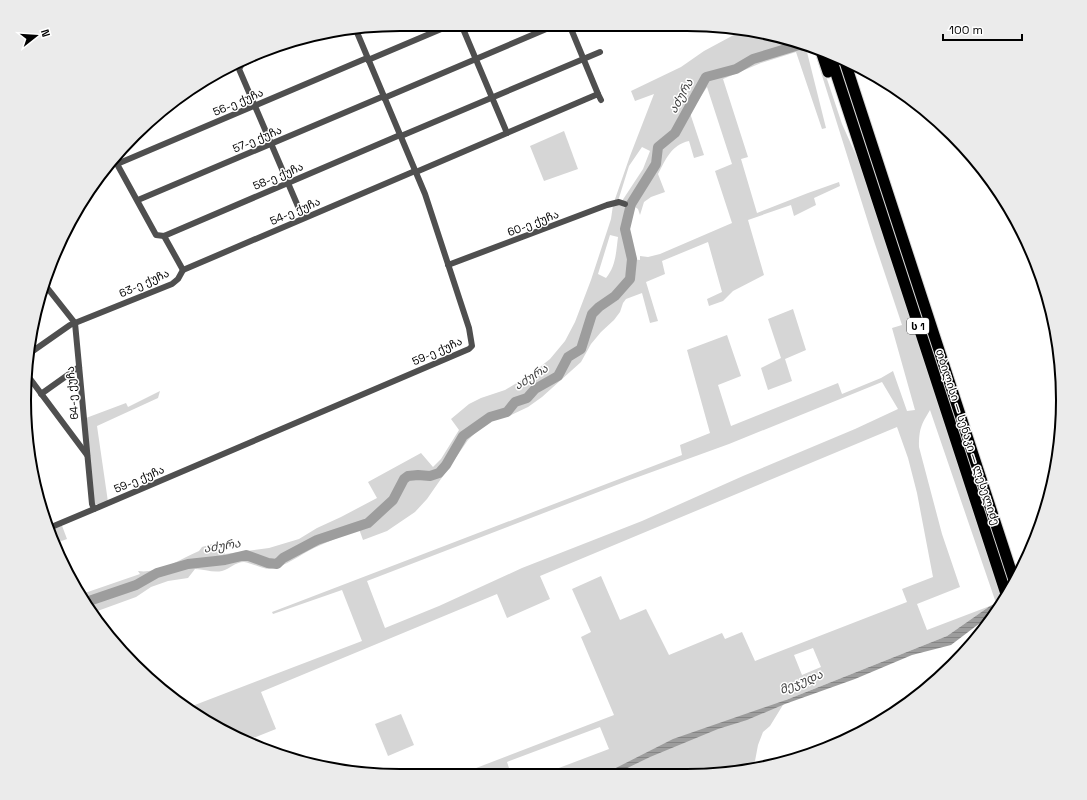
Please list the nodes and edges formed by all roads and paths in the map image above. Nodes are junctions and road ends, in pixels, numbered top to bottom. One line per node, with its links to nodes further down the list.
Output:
1 (436, 31): 8 (street, 56-ე ქუჩა)
2 (464, 31): 9 (street)
3 (542, 31): 9 (street, 57-ე ქუჩა)
4 (572, 31): 10 (street, 54-ე ქუჩა)
5 (357, 34): 8 (street, 59-ე ქუჩა)
6 (600, 52): 10 (street, 58-ე ქუჩა)
7 (823, 57): 17 (highway)
8 (368, 59): 14 (street, 59-ე ქუჩა); 16 (street, 56-ე ქუჩა)
9 (476, 59): 14 (street, 57-ე ქუჩა); 15 (street)
10 (583, 59): 15 (street, 58-ე ქუჩა); 18 (street, 54-ე ქუჩა)
11 (832, 61): 17 (highway, თბილისი — სენაკი — ლესელიძე / ს 1)
12 (240, 68): 16 (street)
13 (847, 68): 40 (highway, თბილისი — სენაკი — ლესელიძე / ს 1)
14 (384, 97): 19 (street, 59-ე ქუჩა); 20 (street, 57-ე ქუჩა)
15 (492, 97): 18 (street); 19 (street, 58-ე ქუჩა)
16 (254, 106): 20 (street); 21 (street, 56-ე ქუჩა)
17 (852, 121): 41 (highway, თბილისი — სენაკი — ლესელიძე / ს 1)
18 (507, 133): 23 (street, 54-ე ქუჩა)
19 (400, 135): 23 (street, 59-ე ქუჩა); 24 (street, 58-ე ქუჩა)
20 (271, 144): 24 (street); 25 (street, 57-ე ქუჩა)
21 (119, 161)
22 (116, 165): 25 (street, 63-ე ქუჩა)
23 (416, 171): 27 (street, 54-ე ქუჩა); 29 (street, 59-ე ქუჩა)
24 (288, 182): 27 (street); 28 (street, 58-ე ქუჩა)
25 (138, 200): 28 (street, 63-ე ქუჩა)
26 (625, 204): 29 (street, 60-ე ქუჩა)
27 (303, 218): 30 (street, 54-ე ქუჩა)
28 (164, 236): 30 (street, 63-ე ქუჩა)
29 (448, 265): 38 (street, 59-ე ქუჩა)
30 (183, 270): 32 (street, 63-ე ქუჩა)
31 (48, 289): 32 (street)
32 (75, 323): 33 (street, 63-ე ქუჩა); 34 (street, 64-ე ქუჩა)
33 (34, 350)
34 (79, 366): 36 (street); 37 (street, 64-ე ქუჩა)
35 (32, 381): 36 (street)
36 (41, 394): 37 (street)
37 (87, 455): 38 (street, 64-ე ქუჩა)
38 (96, 508): 39 (street)
39 (54, 526)
40 (1012, 574)
41 (1004, 589)

